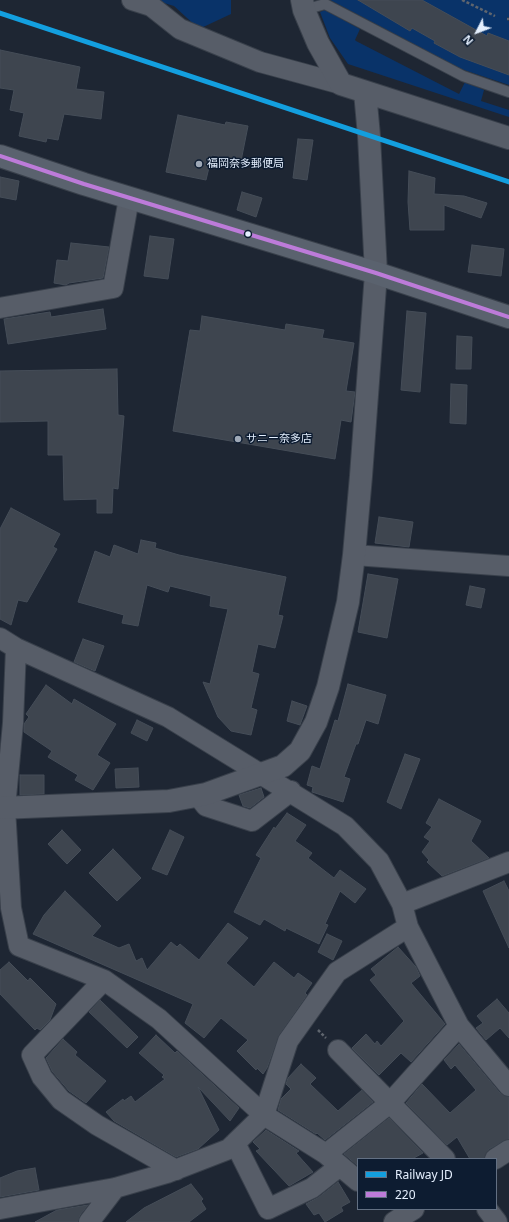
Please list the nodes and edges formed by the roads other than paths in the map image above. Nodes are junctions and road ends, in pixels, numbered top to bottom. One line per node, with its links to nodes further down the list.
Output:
1 (132, 0): 3 (street)
2 (303, 5): 3 (street); 5 (lane)
3 (341, 84): 4 (street)
4 (365, 92): 6 (street); 9 (street)
5 (509, 92)
6 (509, 138)
7 (0, 156): 8 (main road)
8 (129, 198): 9 (main road); 10 (street)
9 (376, 273): 11 (main road); 12 (street)
10 (0, 308)
11 (509, 317)
12 (354, 555): 13 (street); 15 (street)
13 (509, 566)
14 (8, 643): 15 (street); 18 (street)
15 (263, 775): 16 (street); 17 (street)
16 (291, 791): 17 (street); 20 (street)
17 (198, 796): 18 (street)
18 (2, 808): 23 (street)
19 (509, 862): 20 (street)
20 (402, 904): 21 (street)
21 (408, 927): 25 (street); 29 (street)
22 (0, 929): 23 (street)
23 (20, 946): 24 (street)
24 (104, 980): 29 (street); 35 (street)
25 (459, 1026): 27 (street); 28 (street)
26 (338, 1050): 28 (street)
27 (509, 1086)
28 (390, 1103): 32 (street); 34 (street)
29 (264, 1115): 30 (street); 34 (street)
30 (234, 1143): 34 (street); 35 (street)
31 (509, 1150): 33 (street)
32 (444, 1158)
33 (496, 1158)
34 (333, 1160): 36 (street)
35 (176, 1170): 37 (street)
36 (357, 1180)
37 (115, 1188): 38 (street); 42 (street)
38 (0, 1209)
39 (386, 1210): 43 (street)
40 (412, 1210): 43 (street)
41 (488, 1210): 44 (street)
42 (89, 1222)
43 (393, 1222)
44 (497, 1222)

